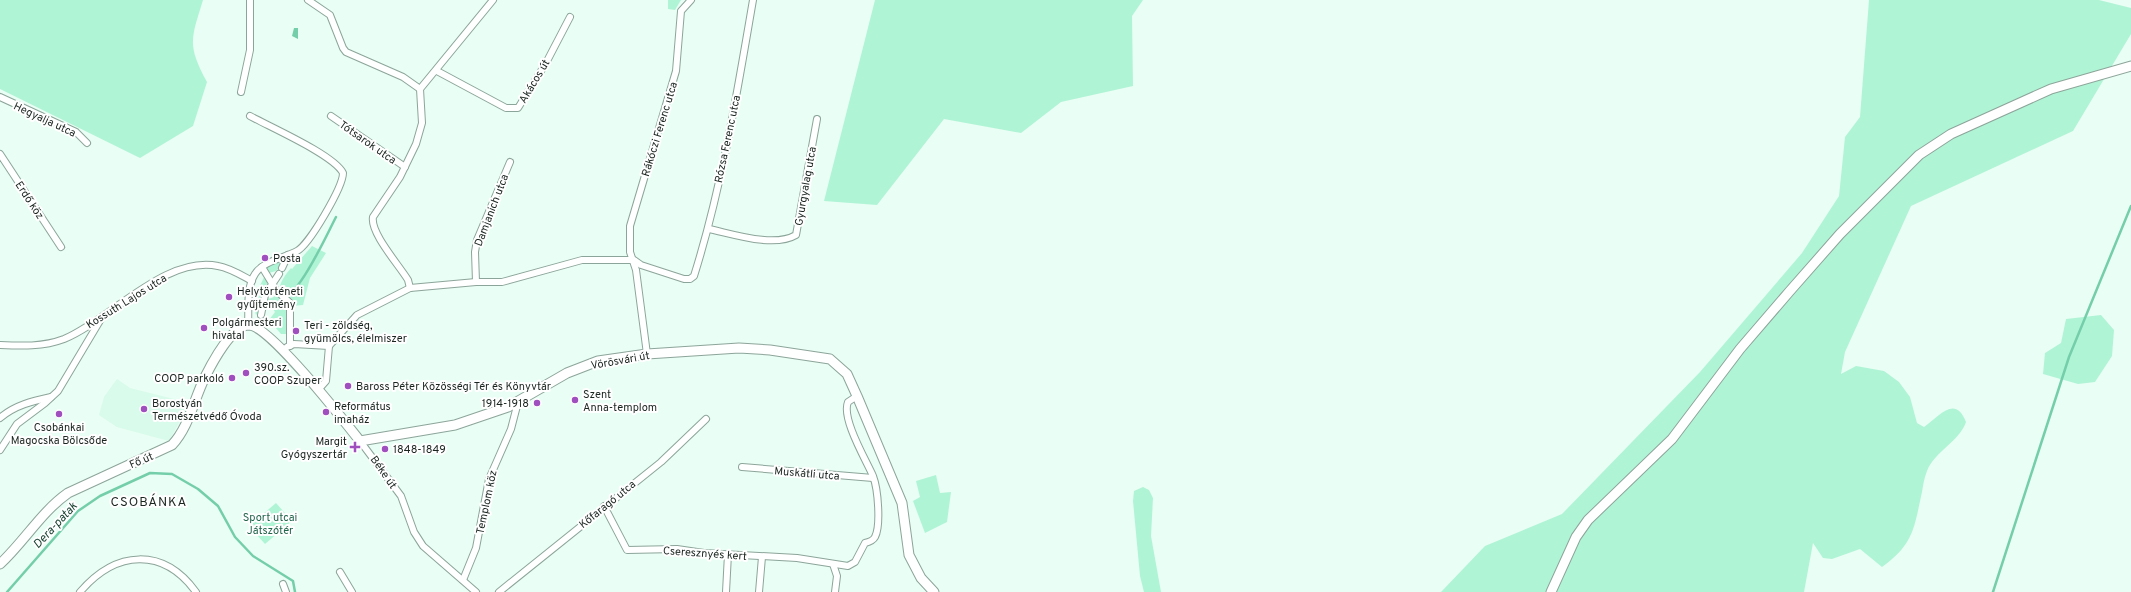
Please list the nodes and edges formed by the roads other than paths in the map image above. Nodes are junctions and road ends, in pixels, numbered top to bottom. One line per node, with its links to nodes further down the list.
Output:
1 (250, 0): 10 (street)
2 (308, 0): 9 (street)
3 (493, 0): 8 (street)
4 (691, 0): 22 (street, Rákóczi Ferenc utca)
5 (753, 0): 19 (street, Rózsa Ferenc utca)
6 (570, 17): 8 (street, Akácos út)
7 (2131, 66): 64 (main road)
8 (436, 71): 9 (street)
9 (420, 89): 18 (street)
10 (241, 92)
11 (0, 97): 15 (street, Hegyalja utca)
12 (250, 116): 21 (street)
13 (331, 116): 18 (street, Tótsarok utca)
14 (817, 119): 19 (street, Gyurgyalag utca)
15 (87, 143)
16 (0, 154): 20 (street, Erdő köz)
17 (510, 162): 25 (street, Damjanich utca)
18 (405, 167): 27 (street)
19 (709, 229): 22 (street, Rózsa Ferenc utca)
20 (61, 247)
21 (288, 255): 23 (street); 26 (street)
22 (634, 260): 25 (street); 34 (street, Rákóczi Ferenc utca)
23 (262, 267): 24 (street); 26 (street)
24 (252, 281): 29 (street, Kossuth Lajos utca); 30 (street)
25 (476, 282): 27 (street)
26 (273, 284): 28 (street); 32 (street)
27 (410, 288): 33 (street)
28 (261, 315)
29 (101, 319): 31 (street, Kossuth Lajos utca); 36 (street)
30 (248, 325): 32 (main road, Béke út); 48 (main road, Fő út)
31 (0, 345)
32 (288, 346): 33 (street); 35 (main road, Béke út)
33 (329, 346): 35 (street)
34 (647, 354): 37 (main road, Vörösvári út); 38 (main road, Vörösvári út)
35 (318, 390): 41 (main road, Béke út)
36 (53, 396): 39 (street); 42 (street)
37 (857, 396): 44 (street); 63 (main road, Vörösvári út)
38 (518, 402): 41 (main road, Vörösvári út); 51 (street, Templom köz)
39 (0, 418)
40 (706, 420): 45 (street, Kőfaragó utca)
41 (360, 441): 51 (street, Béke út)
42 (0, 450)
43 (742, 467): 44 (street, Muskátli utca)
44 (873, 478): 49 (street, Cseresznyés kert)
45 (604, 506): 46 (street, Cseresznyés kert); 53 (street, Kőfaragó utca)
46 (728, 554): 47 (street, Cseresznyés kert); 60 (street)
47 (762, 557): 49 (street, Cseresznyés kert); 61 (street)
48 (0, 564)
49 (833, 564): 62 (street)
50 (340, 572): 57 (street)
51 (463, 580): 58 (street, Béke út)
52 (283, 584): 56 (street)
53 (509, 590): 59 (street, Kőfaragó utca)
54 (80, 592): 55 (street)
55 (196, 592)
56 (286, 592)
57 (352, 592)
58 (476, 592)
59 (499, 592)
60 (726, 592)
61 (759, 592)
62 (835, 592)
63 (934, 592)
64 (1551, 592)

